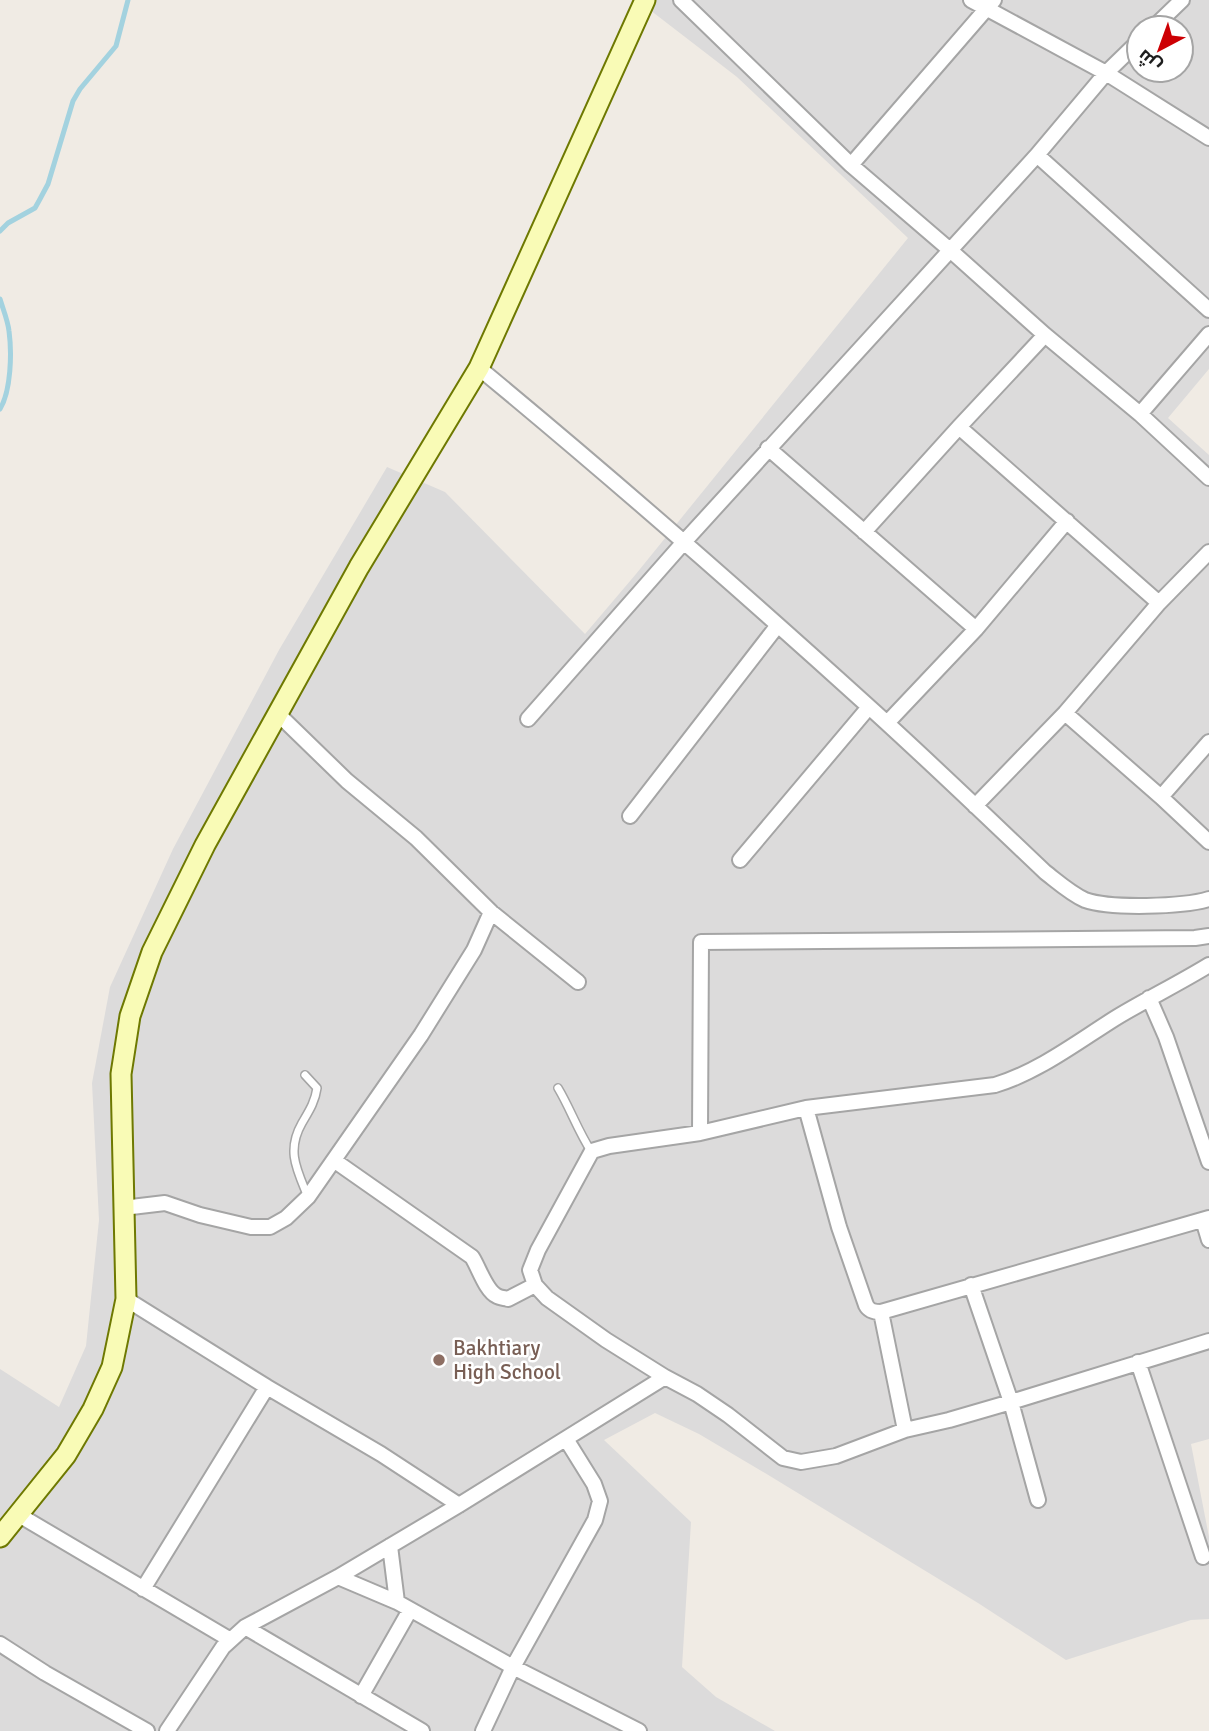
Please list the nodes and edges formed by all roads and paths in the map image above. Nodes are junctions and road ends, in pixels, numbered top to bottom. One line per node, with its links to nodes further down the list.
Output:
1 (645, 0): 16 (main road)
2 (681, 0): 11 (street)
3 (971, 0): 5 (street)
4 (1182, 0): 6 (street)
5 (990, 4): 8 (street); 11 (street)
6 (1168, 14)
7 (1125, 55): 8 (street)
8 (1106, 73): 9 (street); 10 (street)
9 (1209, 138)
10 (1037, 155): 12 (street); 13 (street)
11 (851, 165): 12 (street)
12 (950, 250): 15 (street); 19 (street)
13 (1209, 310)
14 (1209, 334): 17 (street)
15 (1045, 335): 17 (street); 18 (street)
16 (479, 368): 23 (street); 30 (main road)
17 (1140, 414): 20 (street)
18 (959, 427): 21 (street); 22 (street)
19 (768, 448): 22 (street); 23 (street)
20 (1209, 478)
21 (1068, 521): 25 (street); 27 (street)
22 (864, 532): 27 (street)
23 (684, 542): 26 (street); 31 (street)
24 (1209, 552): 25 (street)
25 (1159, 603): 29 (street)
26 (778, 625): 28 (street); 36 (street)
27 (976, 629): 32 (street)
28 (869, 707): 32 (street); 38 (street)
29 (1065, 713): 34 (street); 35 (street)
30 (278, 714): 40 (street); 53 (main road)
31 (528, 719)
32 (887, 723): 35 (street)
33 (1209, 742): 34 (street)
34 (1161, 797): 37 (street)
35 (975, 806): 39 (street)
36 (630, 816)
37 (1209, 842)
38 (740, 860)
39 (1209, 900)
40 (491, 912): 43 (street); 50 (street)
41 (1209, 936): 48 (street)
42 (1209, 965): 44 (street)
43 (578, 982)
44 (1149, 998): 47 (street); 51 (street)
45 (306, 1075): 52 (lane)
46 (558, 1088): 49 (lane)
47 (806, 1108): 48 (street); 59 (street)
48 (700, 1133): 49 (street)
49 (592, 1152): 56 (street)
50 (335, 1161): 52 (street); 56 (street)
51 (1209, 1162)
52 (308, 1198): 53 (street)
53 (123, 1208): 58 (main road)
54 (1206, 1219): 55 (street); 57 (street)
55 (1209, 1240)
56 (535, 1285): 62 (street)
57 (971, 1285): 59 (street); 64 (street)
58 (126, 1299): 63 (street); 69 (main road)
59 (881, 1312): 65 (street)
60 (1209, 1341): 61 (street)
61 (1138, 1362): 64 (street); 72 (street)
62 (665, 1377): 65 (street); 66 (street)
63 (267, 1387): 68 (street); 74 (street)
64 (1011, 1402): 65 (street); 67 (street)
65 (905, 1430)
66 (566, 1439): 68 (street); 79 (street)
67 (1038, 1500)
68 (459, 1505): 71 (street)
69 (19, 1515): 70 (main road); 74 (street)
70 (0, 1537)
71 (390, 1546): 73 (street); 75 (street)
72 (1203, 1557)
73 (338, 1577): 75 (street); 76 (street)
74 (143, 1589): 77 (street)
75 (403, 1606): 79 (street); 80 (street)
76 (245, 1626): 77 (street); 80 (street)
77 (229, 1639): 83 (street)
78 (0, 1644): 82 (street)
79 (513, 1667): 81 (street); 85 (street)
80 (361, 1696): 84 (street)
81 (631, 1729)
82 (147, 1731)
83 (167, 1731)
84 (422, 1731)
85 (483, 1731)

